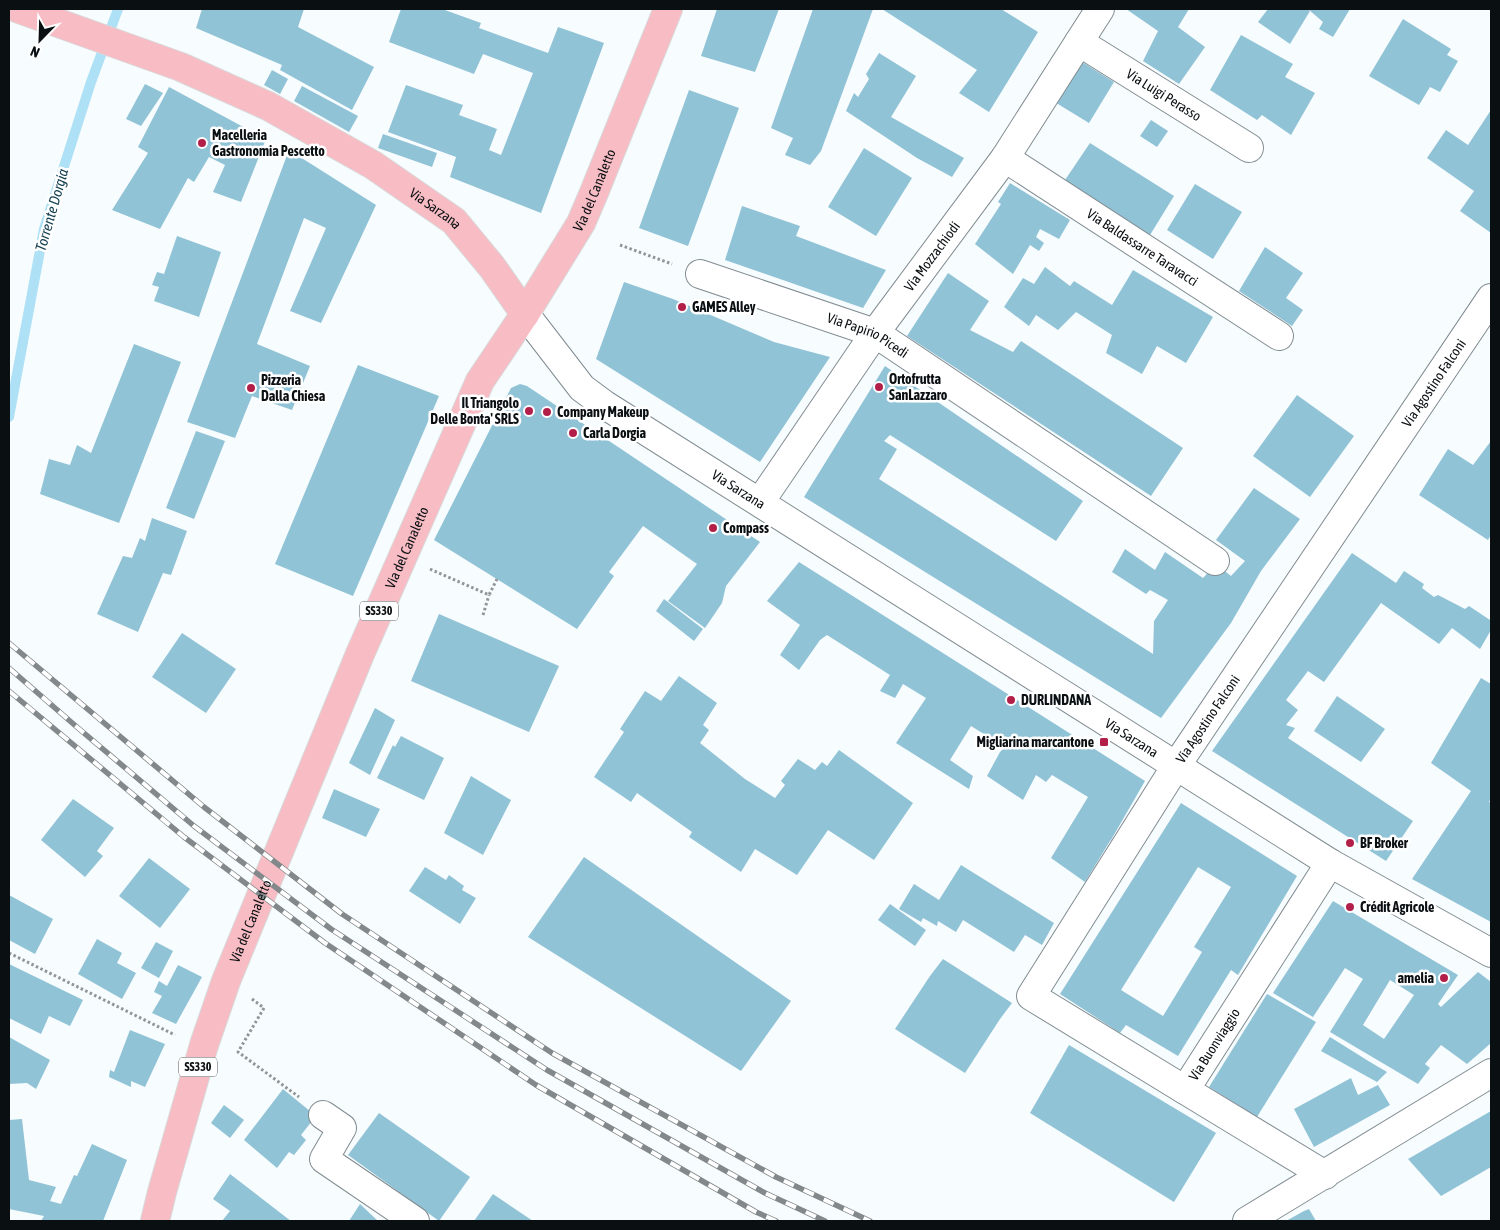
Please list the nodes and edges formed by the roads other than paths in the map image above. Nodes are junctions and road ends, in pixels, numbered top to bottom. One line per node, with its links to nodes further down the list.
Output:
1 (19, 9): 9 (main road, Via Sarzana)
2 (668, 9): 9 (main road, Via del Canaletto)
3 (1100, 9): 4 (street, Via Mozzachiodi)
4 (1078, 42): 5 (street, Via Luigi Perasso); 6 (street, Via Mozzachiodi)
5 (1248, 148)
6 (1005, 158): 10 (street, Via Mozzachiodi); 11 (street, Via Baldassarre Taravacci)
7 (700, 274): 10 (street, Via Papirio Picedi)
8 (1491, 298): 14 (street, Via Agostino Falconi)
9 (525, 314): 12 (street, Via Sarzana); 21 (main road, Via del Canaletto / SS330)
10 (875, 334): 12 (street, Via Mozzachiodi); 13 (street, Via Papirio Picedi)
11 (1279, 336)
12 (760, 502): 14 (street, Via Sarzana)
13 (1215, 561)
14 (1176, 766): 15 (street, Via Sarzana); 18 (street, Via Agostino Falconi)
15 (1330, 863): 16 (street, Via Sarzana); 18 (street, Via Buonviaggio)
16 (1491, 953)
17 (1491, 1073): 20 (street)
18 (1185, 1090): 20 (street, Via Buonviaggio)
19 (323, 1115): 22 (street)
20 (1325, 1175): 23 (street)
21 (155, 1221)
22 (415, 1221)
23 (1247, 1221)

